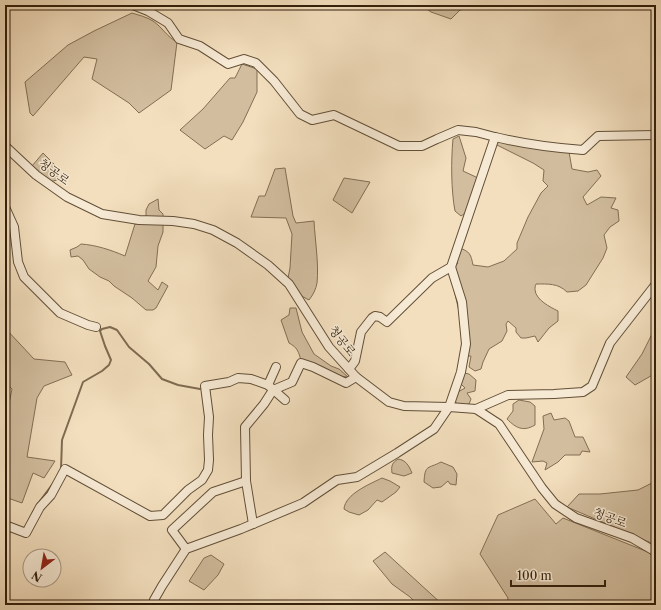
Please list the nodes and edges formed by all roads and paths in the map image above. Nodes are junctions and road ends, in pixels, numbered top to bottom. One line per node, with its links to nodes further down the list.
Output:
1 (133, 5): 3 (street)
2 (656, 136): 3 (street)
3 (495, 137): 6 (street)
4 (5, 146): 10 (street, 청공로)
5 (5, 207): 8 (street)
6 (451, 267): 10 (street); 14 (street)
7 (656, 284): 15 (street)
8 (96, 327)
9 (276, 367): 12 (street)
10 (349, 369): 11 (street, 청공로)
11 (356, 377): 12 (street); 14 (street, 청공로)
12 (270, 388): 13 (street); 16 (street); 18 (street)
13 (285, 400)
14 (449, 406): 15 (street, 청공로); 17 (street)
15 (476, 409): 20 (street, 청공로)
16 (246, 482): 17 (street); 19 (street)
17 (253, 524): 19 (street)
18 (5, 525)
19 (186, 549): 21 (street)
20 (656, 552)
21 (152, 605)

